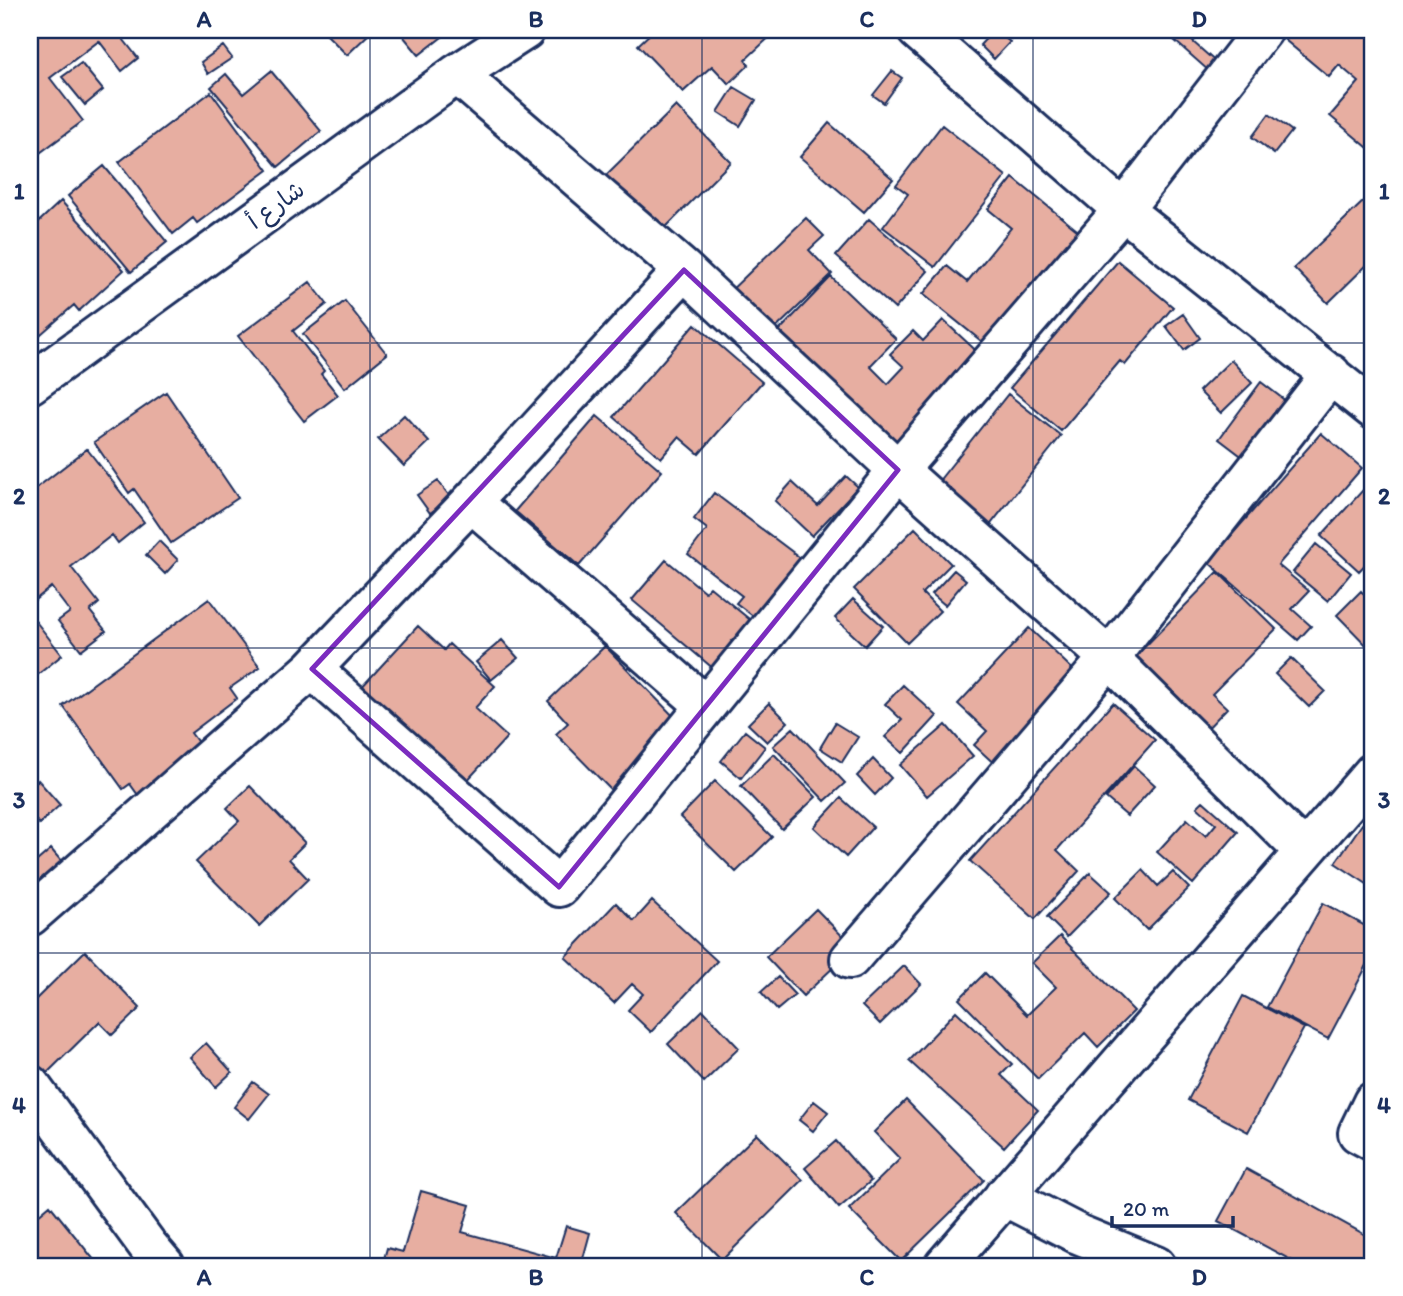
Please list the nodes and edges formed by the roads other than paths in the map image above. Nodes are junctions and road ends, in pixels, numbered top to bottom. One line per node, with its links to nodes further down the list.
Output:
1 (525, 30): 4 (street, شارع أ)
2 (917, 30): 5 (street)
3 (1263, 30): 5 (street)
4 (457, 74): 6 (street); 8 (street, شارع أ)
5 (1123, 210): 7 (street); 10 (street)
6 (684, 270): 10 (street); 11 (street)
7 (1331, 374): 9 (street); 12 (street)
8 (30, 384)
9 (1373, 409)
10 (898, 470): 12 (street); 14 (street)
11 (471, 502): 13 (street); 14 (street)
12 (1109, 658): 16 (street); 18 (street)
13 (312, 669): 14 (street); 17 (street)
14 (705, 705)
15 (1373, 773): 16 (street)
16 (1304, 851): 22 (street)
17 (30, 916)
18 (850, 959)
19 (30, 1085): 23 (street)
20 (1373, 1102): 21 (street)
21 (1373, 1140)
22 (1004, 1196): 24 (street); 25 (street)
23 (165, 1266)
24 (944, 1266)
25 (1156, 1266)

